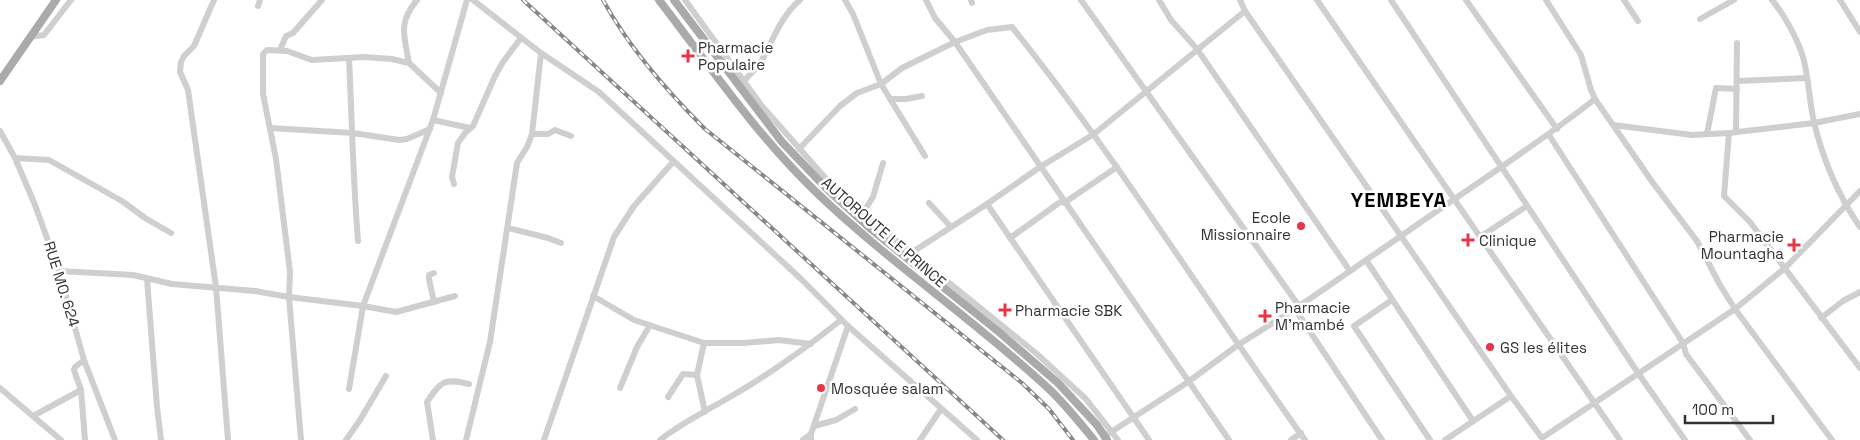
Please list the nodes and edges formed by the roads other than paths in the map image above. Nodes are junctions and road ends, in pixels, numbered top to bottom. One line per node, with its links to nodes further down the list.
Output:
1 (56, 0): 29 (main road)
2 (71, 0): 29 (street)
3 (214, 0): 98 (street)
4 (322, 0): 34 (street)
5 (417, 0): 37 (street)
6 (467, 0): 45 (street)
7 (473, 0): 30 (street)
8 (659, 0): 156 (main road, AUTOROUTE LE PRINCE)
9 (674, 0): 91 (main road, AUTOROUTE LE PRINCE)
10 (685, 0): 40 (street)
11 (800, 0): 40 (street)
12 (844, 0): 42 (street)
13 (926, 0): 31 (street)
14 (1081, 0): 44 (street)
15 (1159, 0): 33 (street)
16 (1240, 0): 25 (street)
17 (1317, 0): 75 (street)
18 (1391, 0): 72 (street)
19 (1466, 0): 56 (street)
20 (1546, 0): 48 (street)
21 (1624, 0): 27 (street)
22 (1734, 0): 26 (street)
23 (1840, 0): 28 (street)
24 (1776, 1): 38 (street)
25 (1245, 11): 33 (street); 86 (street)
26 (1700, 19)
27 (1638, 21)
28 (1860, 32)
29 (30, 37): 39 (main road)
30 (522, 38): 35 (street); 55 (street)
31 (955, 42): 42 (street); 61 (street); 70 (street)
32 (1737, 43): 41 (street)
33 (1197, 49): 44 (street); 95 (street)
34 (280, 50): 36 (street); 53 (street)
35 (540, 53): 60 (street); 68 (street)
36 (349, 58): 37 (street); 59 (street)
37 (409, 62): 45 (street)
38 (1806, 78): 41 (street); 51 (street)
39 (0, 81)
40 (744, 81): 65 (street)
41 (1737, 81): 43 (street)
42 (881, 84): 47 (street); 65 (street)
43 (1737, 89): 58 (street); 62 (street)
44 (1145, 91): 61 (street); 106 (street)
45 (441, 93): 50 (street)
46 (922, 96): 47 (street)
47 (890, 99): 66 (street)
48 (1596, 99): 52 (street); 56 (street)
49 (1860, 114): 51 (street)
50 (433, 120): 54 (street); 55 (street)
51 (1814, 123): 58 (street); 80 (street)
52 (1613, 125): 62 (street); 107 (street)
53 (270, 128): 59 (street); 102 (street)
54 (430, 128): 59 (street); 105 (street)
55 (470, 128): 73 (street)
56 (1557, 129): 63 (street)
57 (0, 131): 67 (street, RUE MO. 624)
58 (1733, 132): 62 (street); 93 (street)
59 (352, 133): 89 (street)
60 (532, 134): 64 (street); 84 (street)
61 (1094, 134): 70 (street); 71 (street)
62 (1707, 134)
63 (1549, 135): 72 (street); 112 (street)
64 (571, 136)
65 (799, 149): 81 (street)
66 (925, 156)
67 (15, 158): 85 (street); 94 (street, RUE MO. 624)
68 (673, 162): 101 (street); 109 (street)
69 (883, 163): 81 (street)
70 (1040, 167): 76 (street); 78 (street)
71 (1117, 167): 76 (street); 115 (street)
72 (1502, 168): 75 (street); 79 (street)
73 (454, 184)
74 (1860, 191): 80 (street)
75 (1454, 199): 86 (street); 87 (street)
76 (1064, 202): 88 (street); 121 (street)
77 (929, 203): 82 (street)
78 (987, 204): 82 (street); 88 (street)
79 (1527, 206): 87 (street); 118 (street)
80 (1845, 206): 83 (street); 93 (street)
81 (863, 213): 91 (street)
82 (951, 227): 91 (street)
83 (1860, 227)
84 (508, 228): 90 (street); 150 (street)
85 (171, 234)
86 (1401, 236): 92 (street); 127 (street)
87 (1480, 237): 129 (street)
88 (1010, 238): 134 (street)
89 (358, 241)
90 (561, 243)
91 (909, 254): 137 (street); 140 (main road, AUTOROUTE LE PRINCE)
92 (1366, 260): 95 (street); 103 (street)
93 (1785, 268): 107 (street); 108 (street)
94 (59, 270): 97 (street); 116 (street, RUE MO. 624)
95 (1350, 271): 106 (street)
96 (434, 273): 104 (street)
97 (147, 279): 98 (street); 145 (street)
98 (216, 287): 102 (street); 146 (street)
99 (1860, 292): 108 (street)
100 (454, 296): 104 (street)
101 (593, 296): 110 (street); 151 (street)
102 (289, 297): 105 (street); 147 (street)
103 (1392, 300): 135 (street); 163 (street)
104 (434, 302): 105 (street)
105 (363, 306): 125 (street)
106 (1297, 307): 115 (street); 162 (street)
107 (1735, 309): 112 (street); 168 (street)
108 (1821, 318): 117 (street)
109 (841, 320): 111 (street); 114 (street)
110 (650, 325): 113 (street); 124 (street)
111 (848, 326): 131 (street); 136 (street)
112 (1683, 342): 118 (street); 167 (street)
113 (704, 343): 114 (street); 119 (street)
114 (811, 344): 132 (street)
115 (1238, 345): 121 (street); 138 (street)
116 (84, 360): 126 (street); 144 (street, RUE MO. 624)
117 (1860, 368)
118 (1638, 373): 129 (street); 166 (street)
119 (697, 375): 128 (street); 132 (street)
120 (386, 376): 148 (street)
121 (1188, 382): 134 (street); 159 (street)
122 (469, 384): 149 (street)
123 (0, 388): 133 (street)
124 (620, 388)
125 (349, 389)
126 (81, 390): 133 (street); 143 (street)
127 (1511, 396): 135 (street); 141 (street)
128 (668, 397)
129 (1595, 403): 141 (street); 165 (street)
130 (855, 409): 136 (street)
131 (941, 409): 154 (street); 155 (street)
132 (705, 412): 152 (street)
133 (34, 416): 142 (street)
134 (1134, 417): 137 (street); 158 (street)
135 (1473, 421): 164 (street)
136 (814, 426): 139 (street)
137 (1113, 431): 140 (street); 157 (street)
138 (1301, 433): 160 (street); 161 (street)
139 (811, 437): 153 (street)
140 (1106, 438)
141 (1542, 439)
142 (61, 440)
143 (85, 440)
144 (115, 440)
145 (161, 440)
146 (228, 440)
147 (301, 440)
148 (346, 440)
149 (433, 440)
150 (466, 440)
151 (544, 440)
152 (660, 440)
153 (803, 440)
154 (920, 440)
155 (977, 440)
156 (1094, 440)
157 (1118, 440)
158 (1149, 440)
159 (1229, 440)
160 (1290, 440)
161 (1305, 440)
162 (1382, 440)
163 (1430, 440)
164 (1445, 440)
165 (1620, 440)
166 (1685, 440)
167 (1750, 440)
168 (1832, 440)

